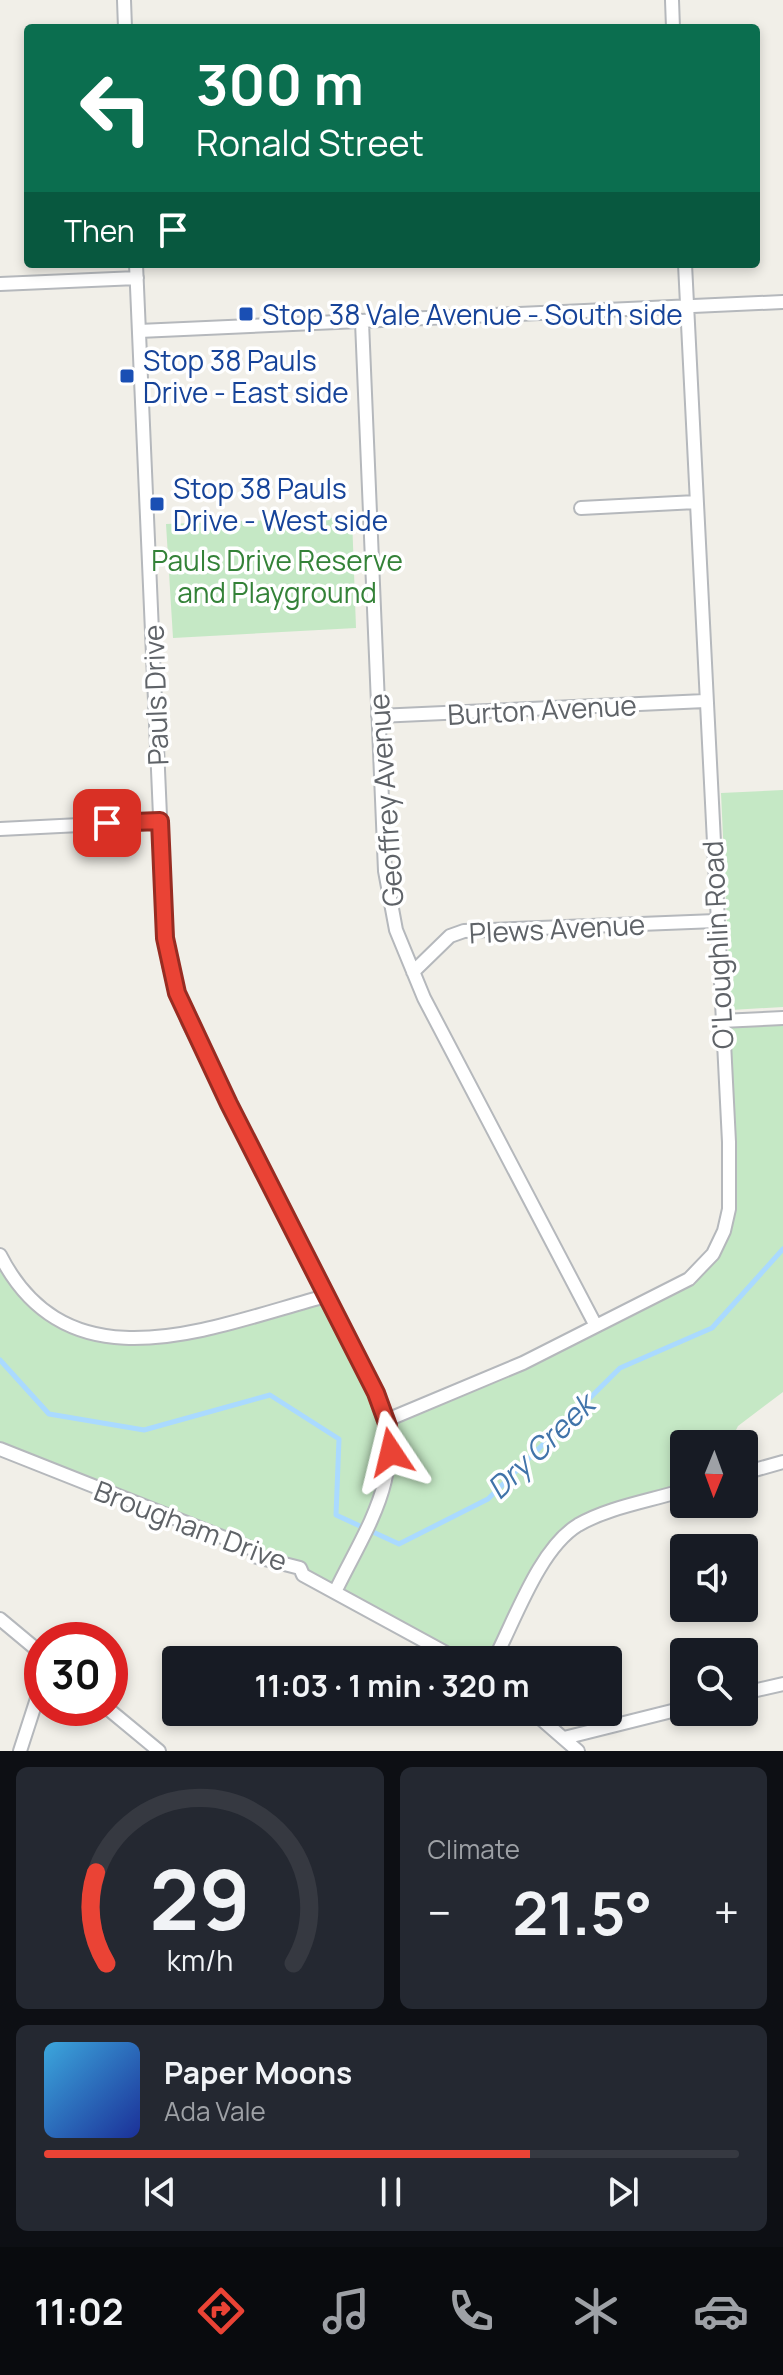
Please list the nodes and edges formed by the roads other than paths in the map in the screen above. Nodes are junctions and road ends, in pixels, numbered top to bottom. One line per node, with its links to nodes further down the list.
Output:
1 (124, 0): 3 (street)
2 (672, 0): 4 (street)
3 (125, 24)
4 (673, 24)
5 (136, 268): 7 (street, Pauls Drive)
6 (685, 268): 10 (street, O'Loughlin Road)
7 (137, 278): 8 (street); 12 (street, Pauls Drive)
8 (0, 284)
9 (783, 302): 10 (street)
10 (686, 307): 11 (street); 13 (street, O'Loughlin Road)
11 (362, 322): 12 (street); 16 (street, Geoffrey Avenue)
12 (139, 331): 17 (street, Pauls Drive)
13 (696, 502): 14 (street); 15 (street, O'Loughlin Road)
14 (581, 508)
15 (705, 701): 16 (street, Burton Avenue); 19 (street, O'Loughlin Road)
16 (378, 716): 20 (street, Geoffrey Avenue)
17 (160, 821): 18 (street); 24 (street, Pauls Drive)
18 (0, 829)
19 (716, 921): 20 (street, Plews Avenue); 22 (street, O'Loughlin Road)
20 (413, 972): 25 (street, Geoffrey Avenue)
21 (783, 1018): 22 (street)
22 (721, 1021): 25 (street, O'Loughlin Road)
23 (0, 1255): 24 (street)
24 (326, 1296): 26 (street, Pauls Drive)
25 (596, 1326): 26 (street, O'Loughlin Road)
26 (387, 1420): 31 (street, Pauls Drive)
27 (0, 1449): 31 (street, Brougham Drive)
28 (783, 1462): 29 (street)
29 (758, 1469)
30 (670, 1494): 35 (street)
31 (335, 1592): 34 (street, Brougham Drive)
32 (0, 1619): 33 (street)
33 (24, 1639)
34 (433, 1646)
35 (501, 1646)
36 (783, 1684): 37 (street)
37 (758, 1690)
38 (670, 1712): 42 (street)
39 (128, 1725): 44 (street)
40 (28, 1726): 43 (street)
41 (550, 1726): 42 (street)
42 (564, 1738): 45 (street)
43 (20, 1751)
44 (159, 1751)
45 (578, 1751)

